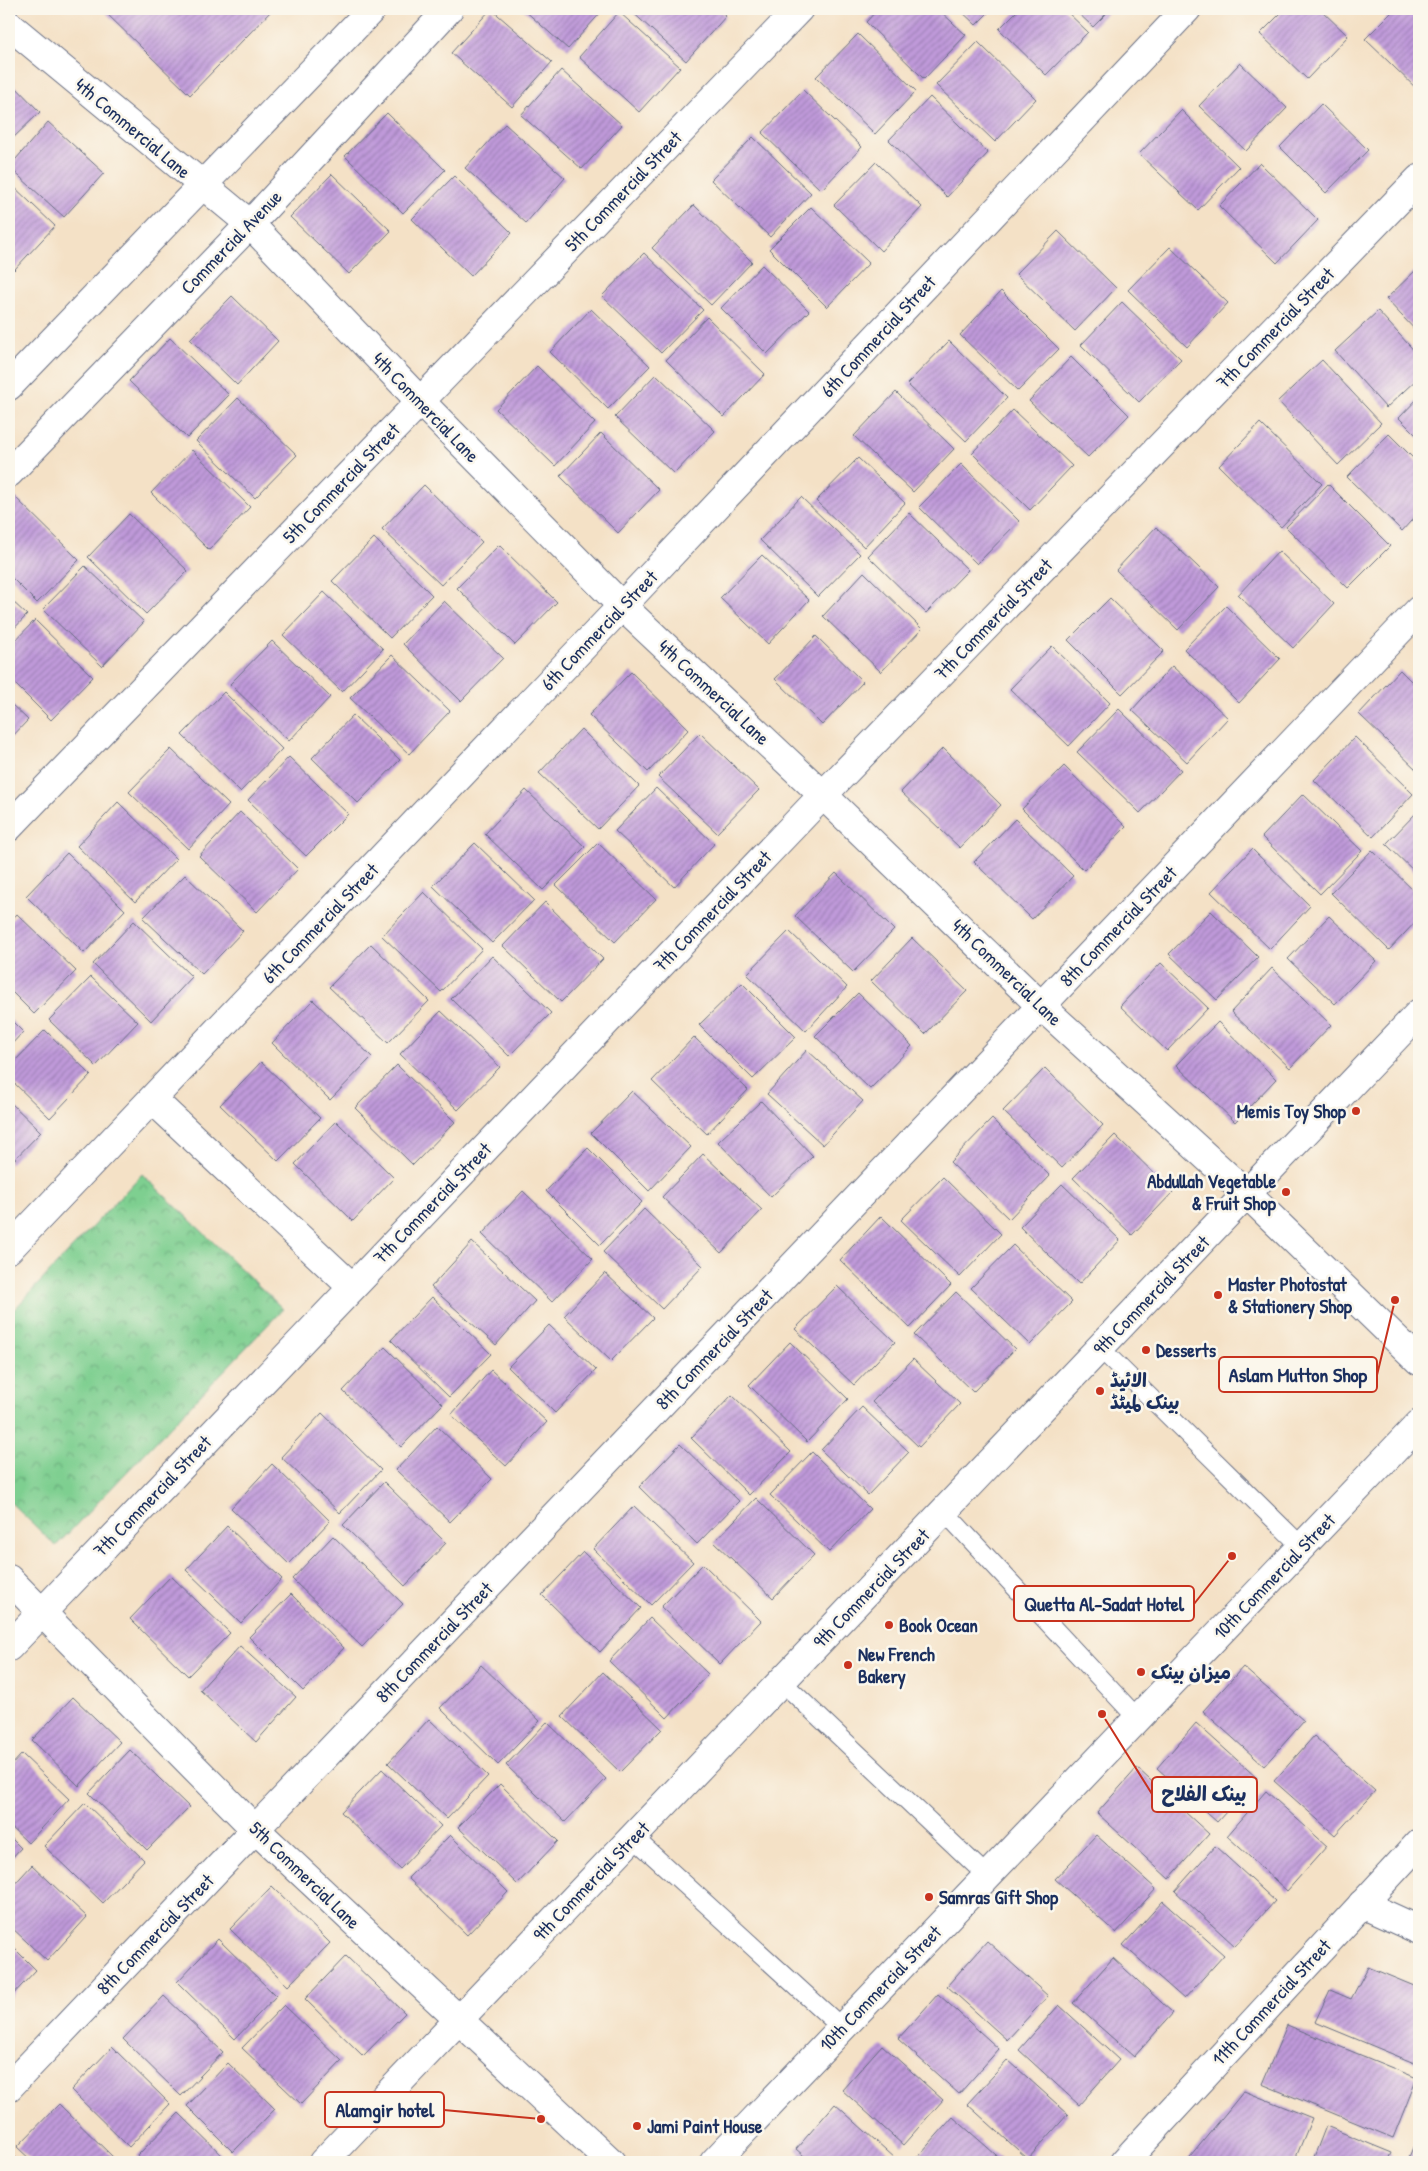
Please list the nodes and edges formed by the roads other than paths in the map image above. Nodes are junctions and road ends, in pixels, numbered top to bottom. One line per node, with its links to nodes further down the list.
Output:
1 (372, 9): 7 (street)
2 (449, 9): 8 (street, Commercial Avenue)
3 (799, 9): 10 (street, 5th Commercial Street)
4 (1188, 9): 12 (street, 6th Commercial Street)
5 (9, 25): 7 (street, 4th Commercial Lane)
6 (1419, 179): 14 (street, 7th Commercial Street)
7 (203, 186): 8 (street, 4th Commercial Lane); 9 (street)
8 (250, 224): 10 (street, 4th Commercial Lane); 11 (street, Commercial Avenue)
9 (9, 386)
10 (420, 401): 12 (street, 4th Commercial Lane); 15 (street, 5th Commercial Street)
11 (9, 473)
12 (622, 606): 14 (street, 4th Commercial Lane); 18 (street, 6th Commercial Street)
13 (1419, 610): 16 (street, 8th Commercial Street)
14 (823, 795): 16 (street, 4th Commercial Lane); 21 (street, 7th Commercial Street)
15 (9, 827)
16 (1041, 1006): 19 (street, 4th Commercial Lane); 32 (street, 8th Commercial Street)
17 (1416, 1024): 19 (street, 9th Commercial Street)
18 (152, 1099): 20 (street, 6th Commercial Street); 21 (street)
19 (1247, 1194): 22 (street, 9th Commercial Street); 23 (street, 4th Commercial Lane)
20 (9, 1249)
21 (352, 1287): 28 (street, 7th Commercial Street)
22 (1100, 1348): 25 (street, 9th Commercial Street); 26 (lane)
23 (1419, 1361)
24 (1419, 1424): 26 (street, 10th Commercial Street)
25 (944, 1511): 30 (street, 9th Commercial Street); 31 (lane)
26 (1302, 1547): 31 (street, 10th Commercial Street)
27 (9, 1578): 28 (street, 5th Commercial Lane)
28 (43, 1611): 29 (street, 7th Commercial Street); 32 (street, 5th Commercial Lane)
29 (9, 1647)
30 (782, 1681): 33 (street, 9th Commercial Street); 35 (lane)
31 (1138, 1719): 35 (street, 10th Commercial Street)
32 (256, 1829): 38 (street, 5th Commercial Lane); 40 (street, 8th Commercial Street)
33 (633, 1837): 38 (street, 9th Commercial Street); 39 (lane)
34 (1419, 1843): 36 (street, 11th Commercial Street)
35 (987, 1876): 39 (street, 10th Commercial Street)
36 (1362, 1904): 37 (street); 44 (street, 11th Commercial Street)
37 (1419, 1930)
38 (458, 2020): 41 (street, 9th Commercial Street); 42 (street, 5th Commercial Lane)
39 (842, 2028): 43 (street, 10th Commercial Street)
40 (9, 2087)
41 (322, 2162)
42 (610, 2162)
43 (714, 2162)
44 (1124, 2162)

